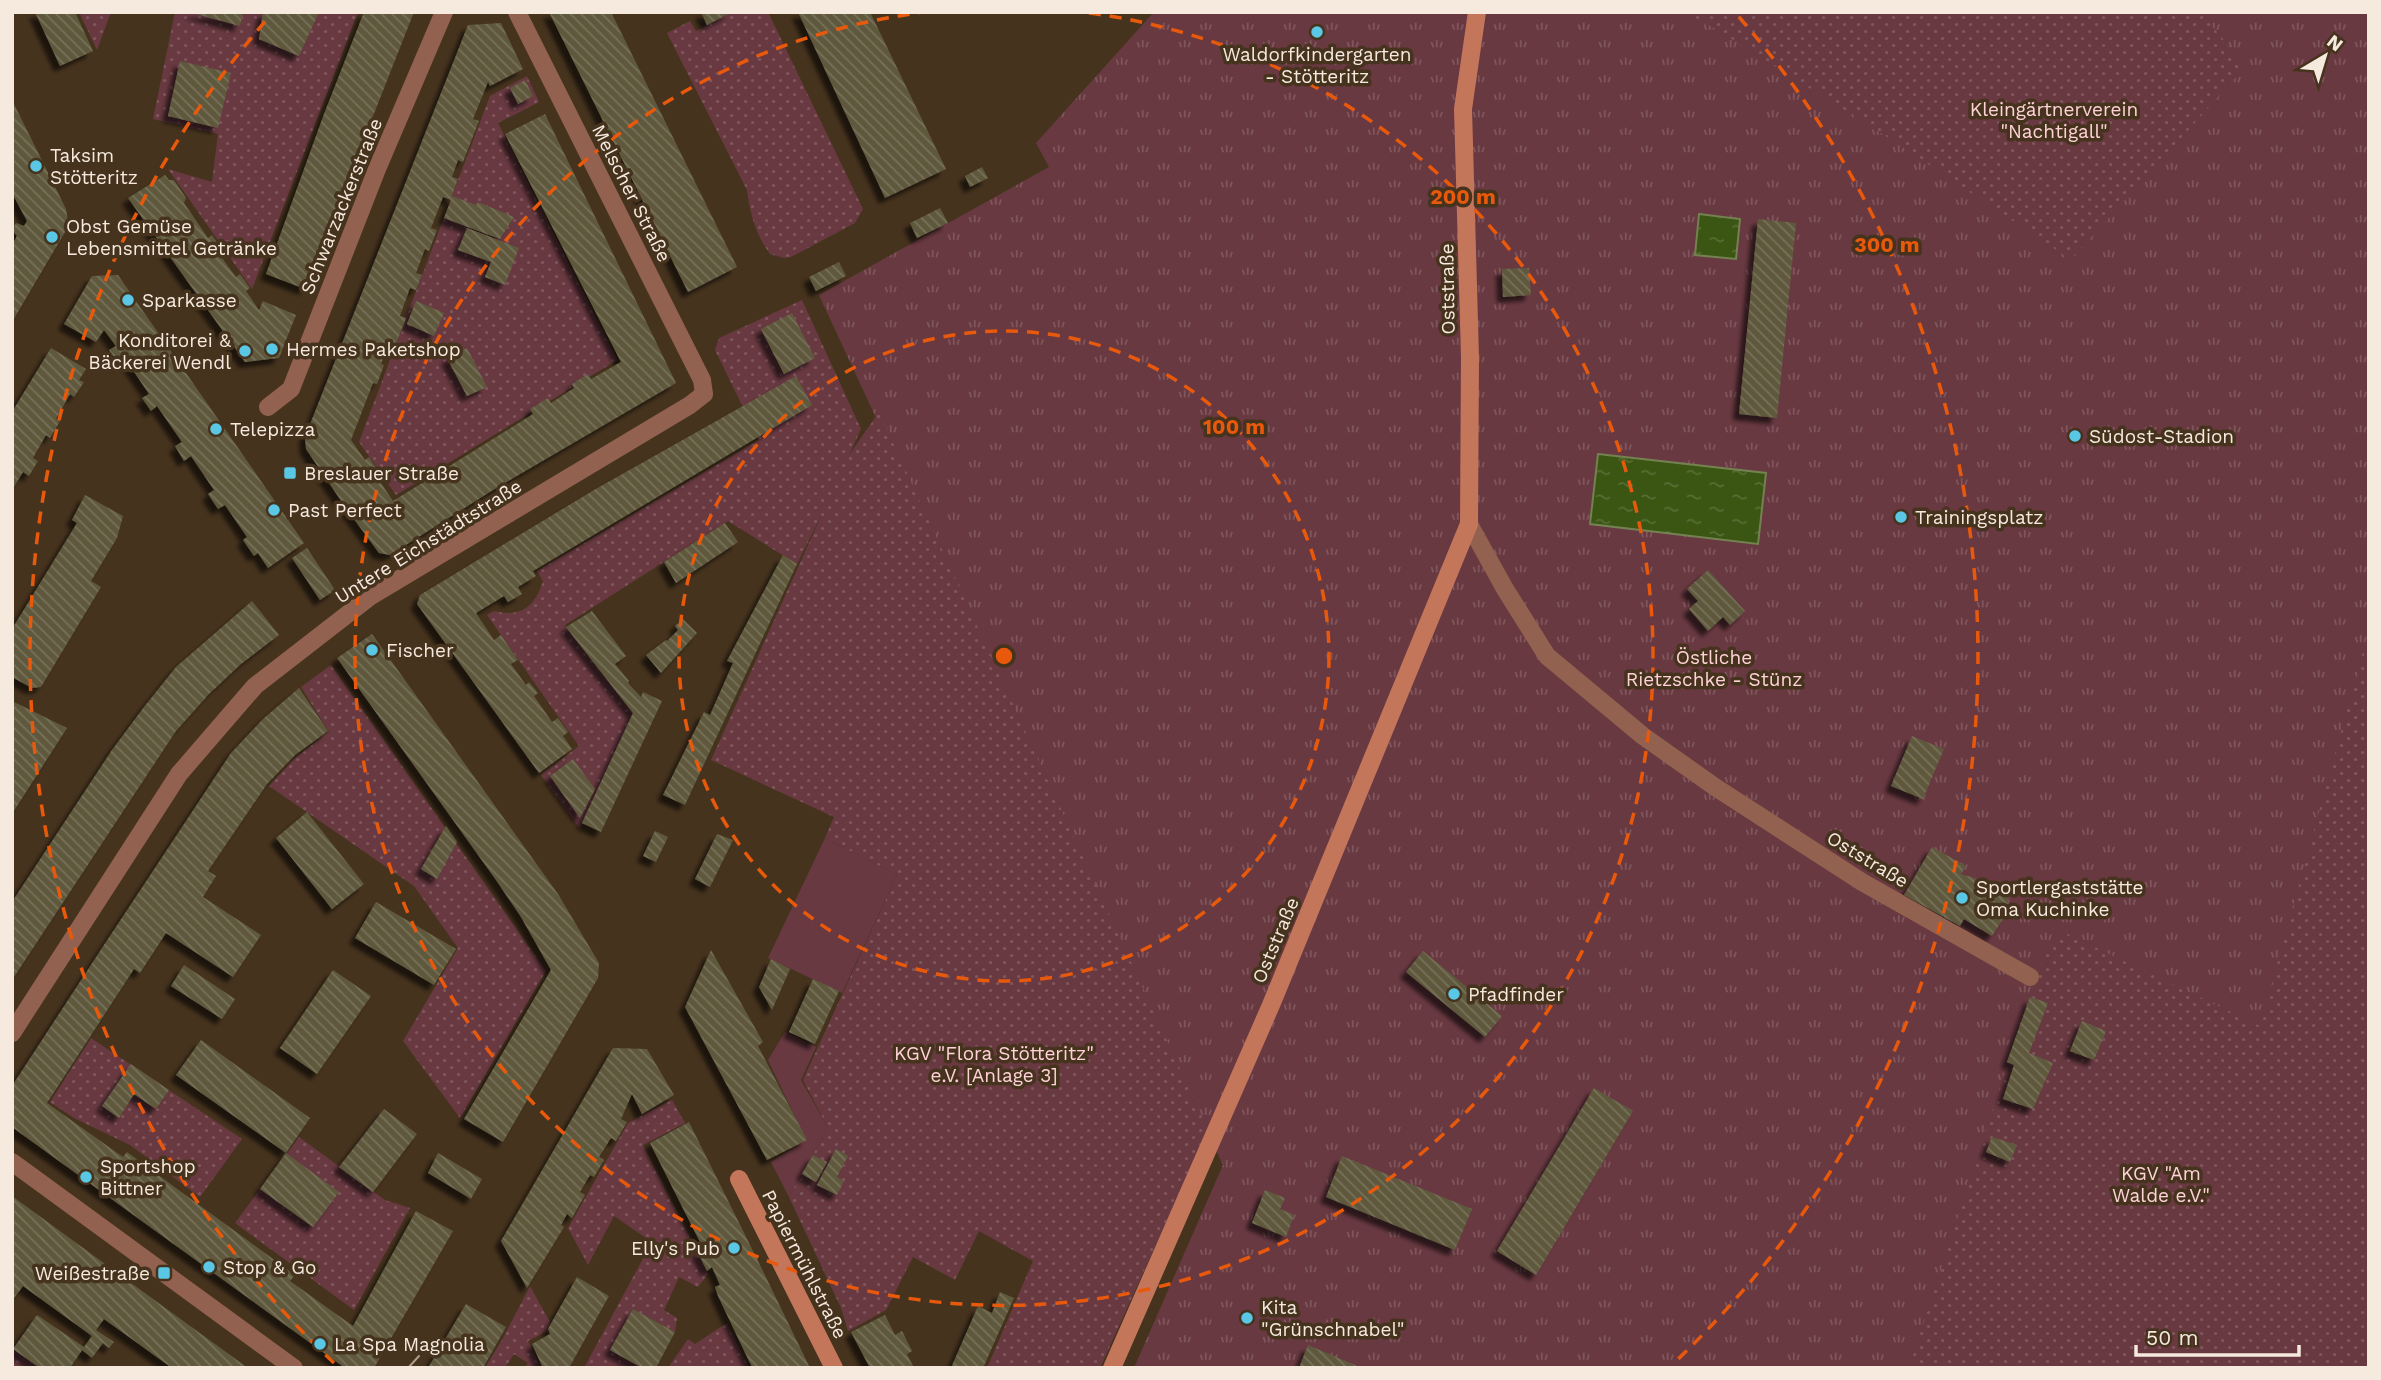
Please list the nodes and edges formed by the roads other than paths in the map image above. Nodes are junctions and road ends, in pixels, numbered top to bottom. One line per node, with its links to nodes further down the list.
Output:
1 (444, 12): 5 (street, Schwarzackerstraße)
2 (517, 12): 4 (street, Melscher Straße)
3 (1477, 12): 6 (street, Oststraße)
4 (704, 394): 8 (street, Untere Eichstädtstraße)
5 (268, 407)
6 (1469, 524): 7 (street, Oststraße); 13 (street, Oststraße)
7 (2030, 977)
8 (12, 1033)
9 (12, 1162): 11 (street)
10 (739, 1179): 12 (street, Papiermühlstraße)
11 (294, 1368)
12 (834, 1368)
13 (1112, 1368)

